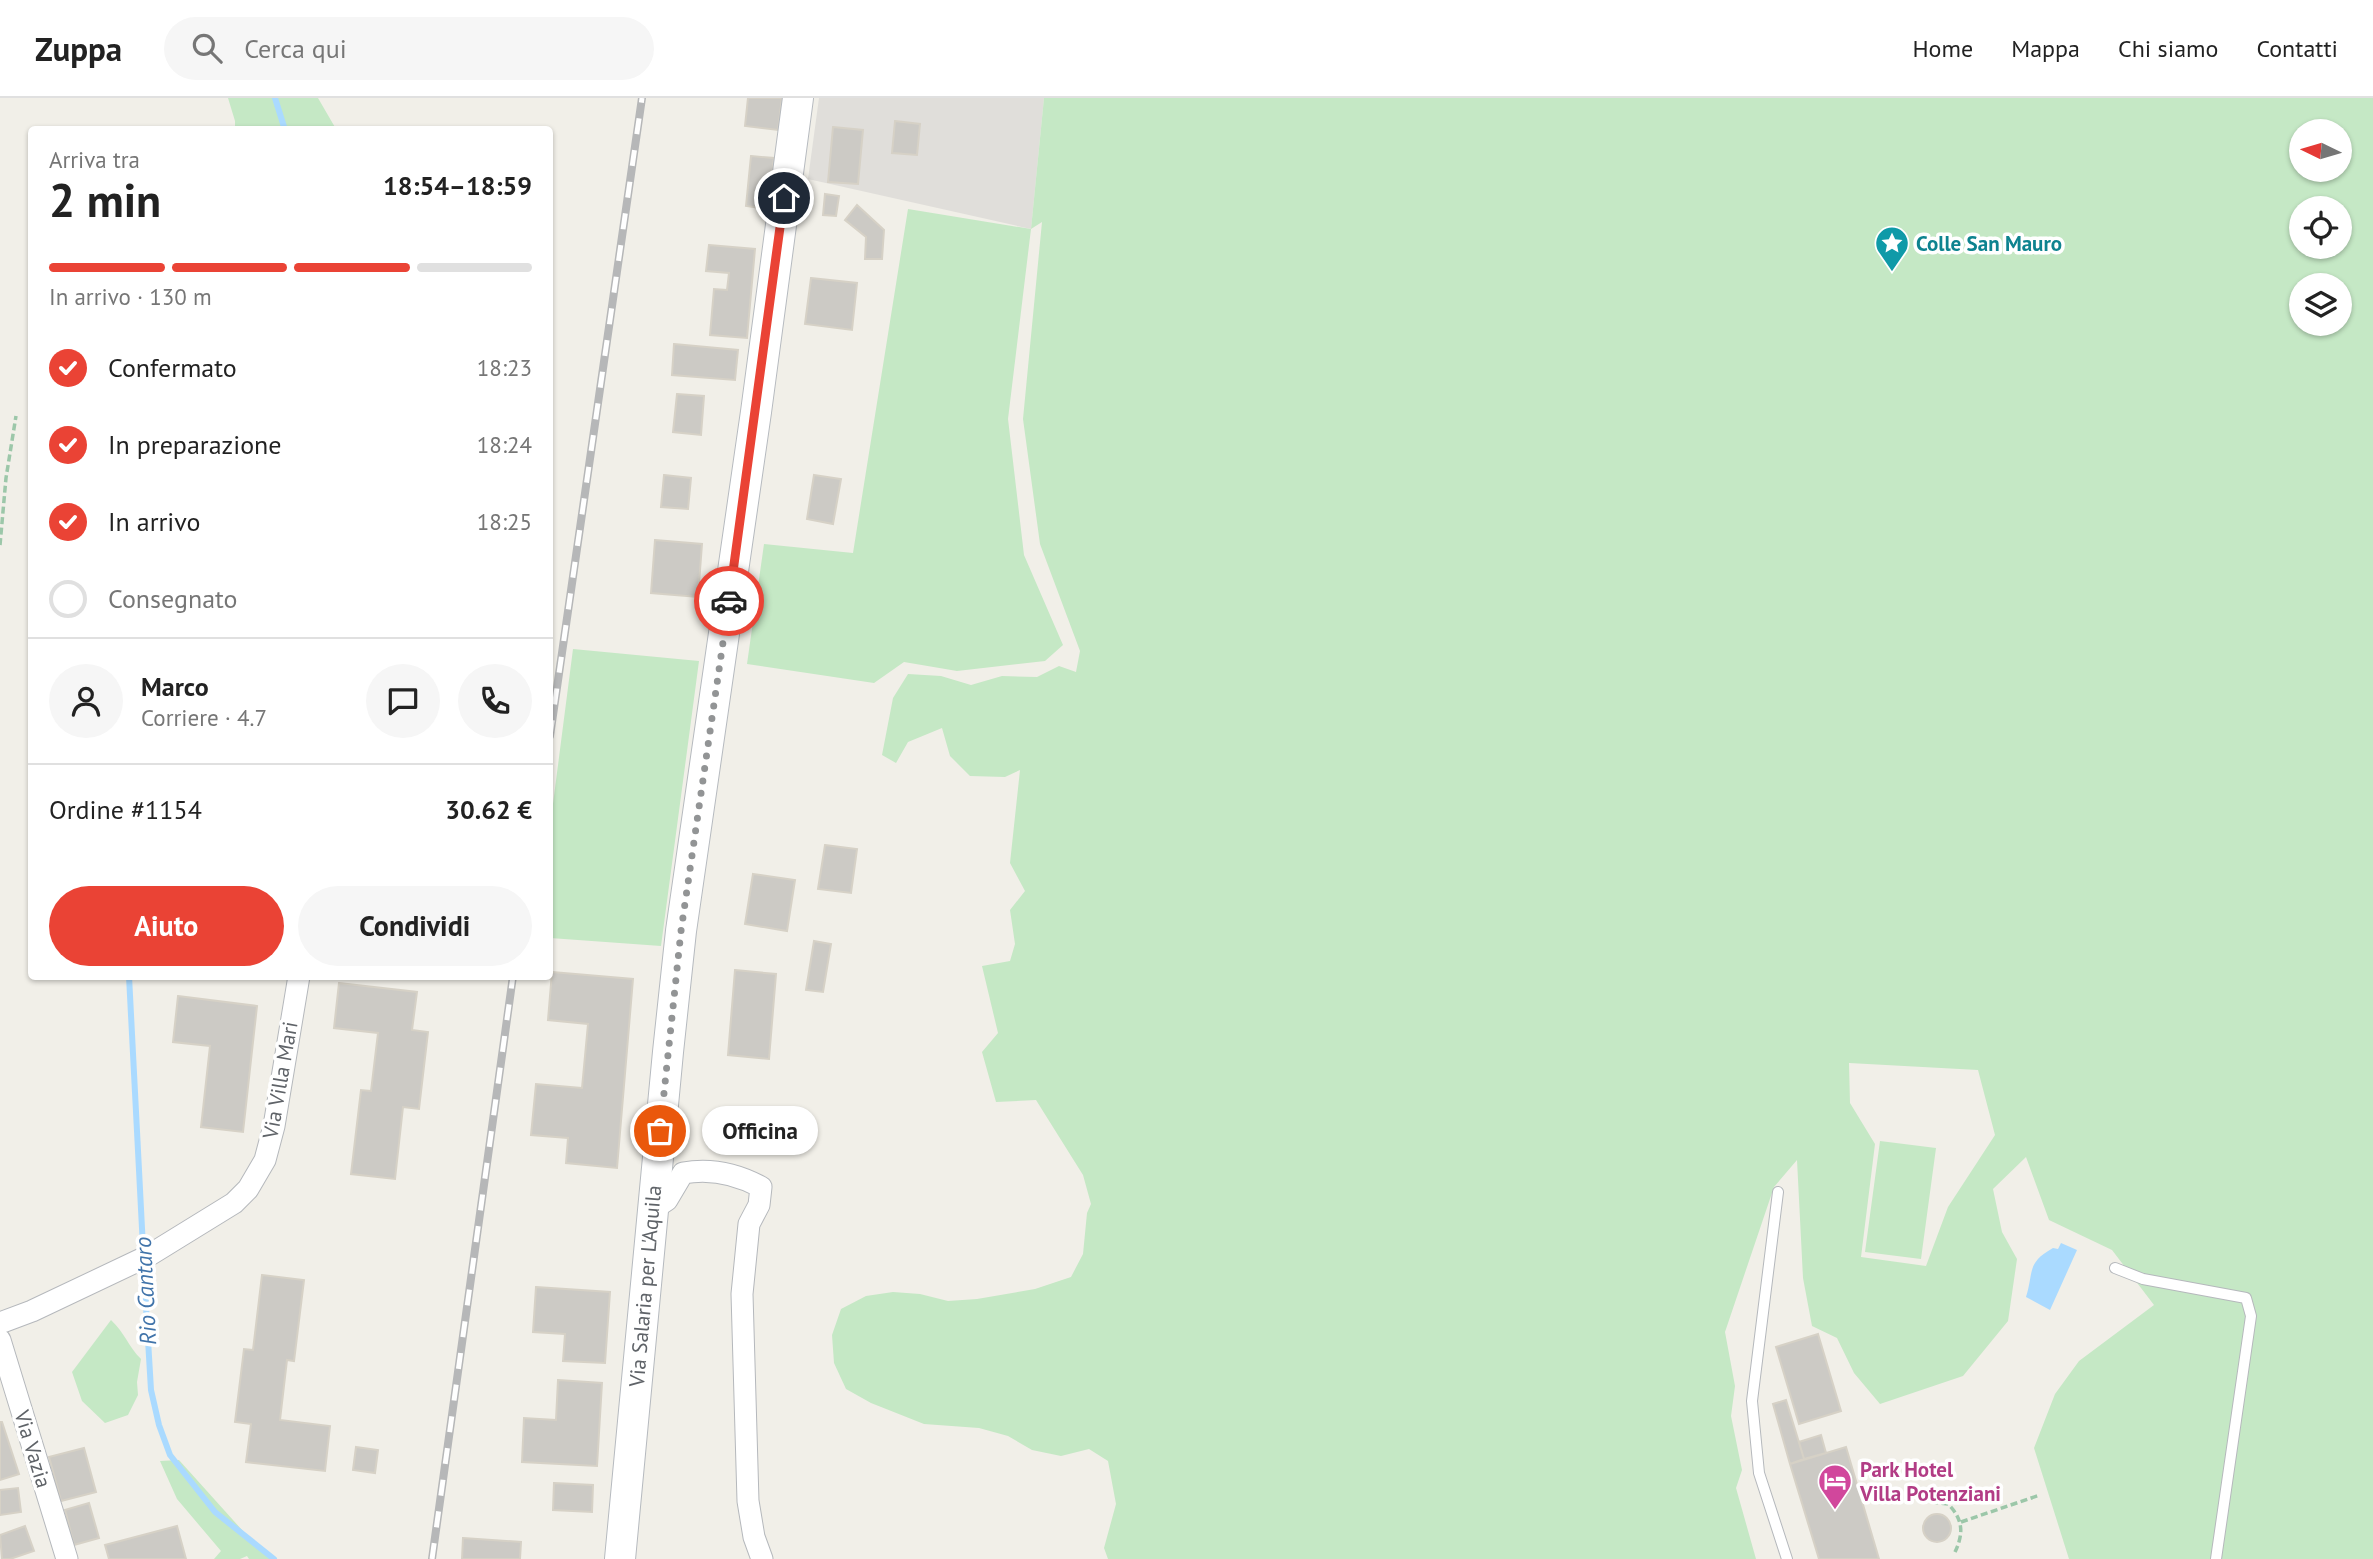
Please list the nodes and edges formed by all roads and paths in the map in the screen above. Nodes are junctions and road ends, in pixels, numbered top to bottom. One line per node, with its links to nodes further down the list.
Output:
1 (798, 98): 6 (main road, Via Salaria per L'Aquila)
2 (16, 416): 3 (path)
3 (0, 545)
4 (298, 980): 8 (street, Via Villa Mari)
5 (1778, 1192): 17 (lane)
6 (652, 1210): 15 (main road, Via Salaria per L'Aquila); 16 (street)
7 (2115, 1268): 18 (lane)
8 (0, 1323)
9 (0, 1339): 14 (street, Via Vazia)
10 (2040, 1495): 12 (path)
11 (1931, 1502): 12 (path)
12 (1961, 1522): 13 (path)
13 (1955, 1552)
14 (67, 1559)
15 (620, 1559)
16 (762, 1559)
17 (1787, 1559)
18 (2216, 1559)

